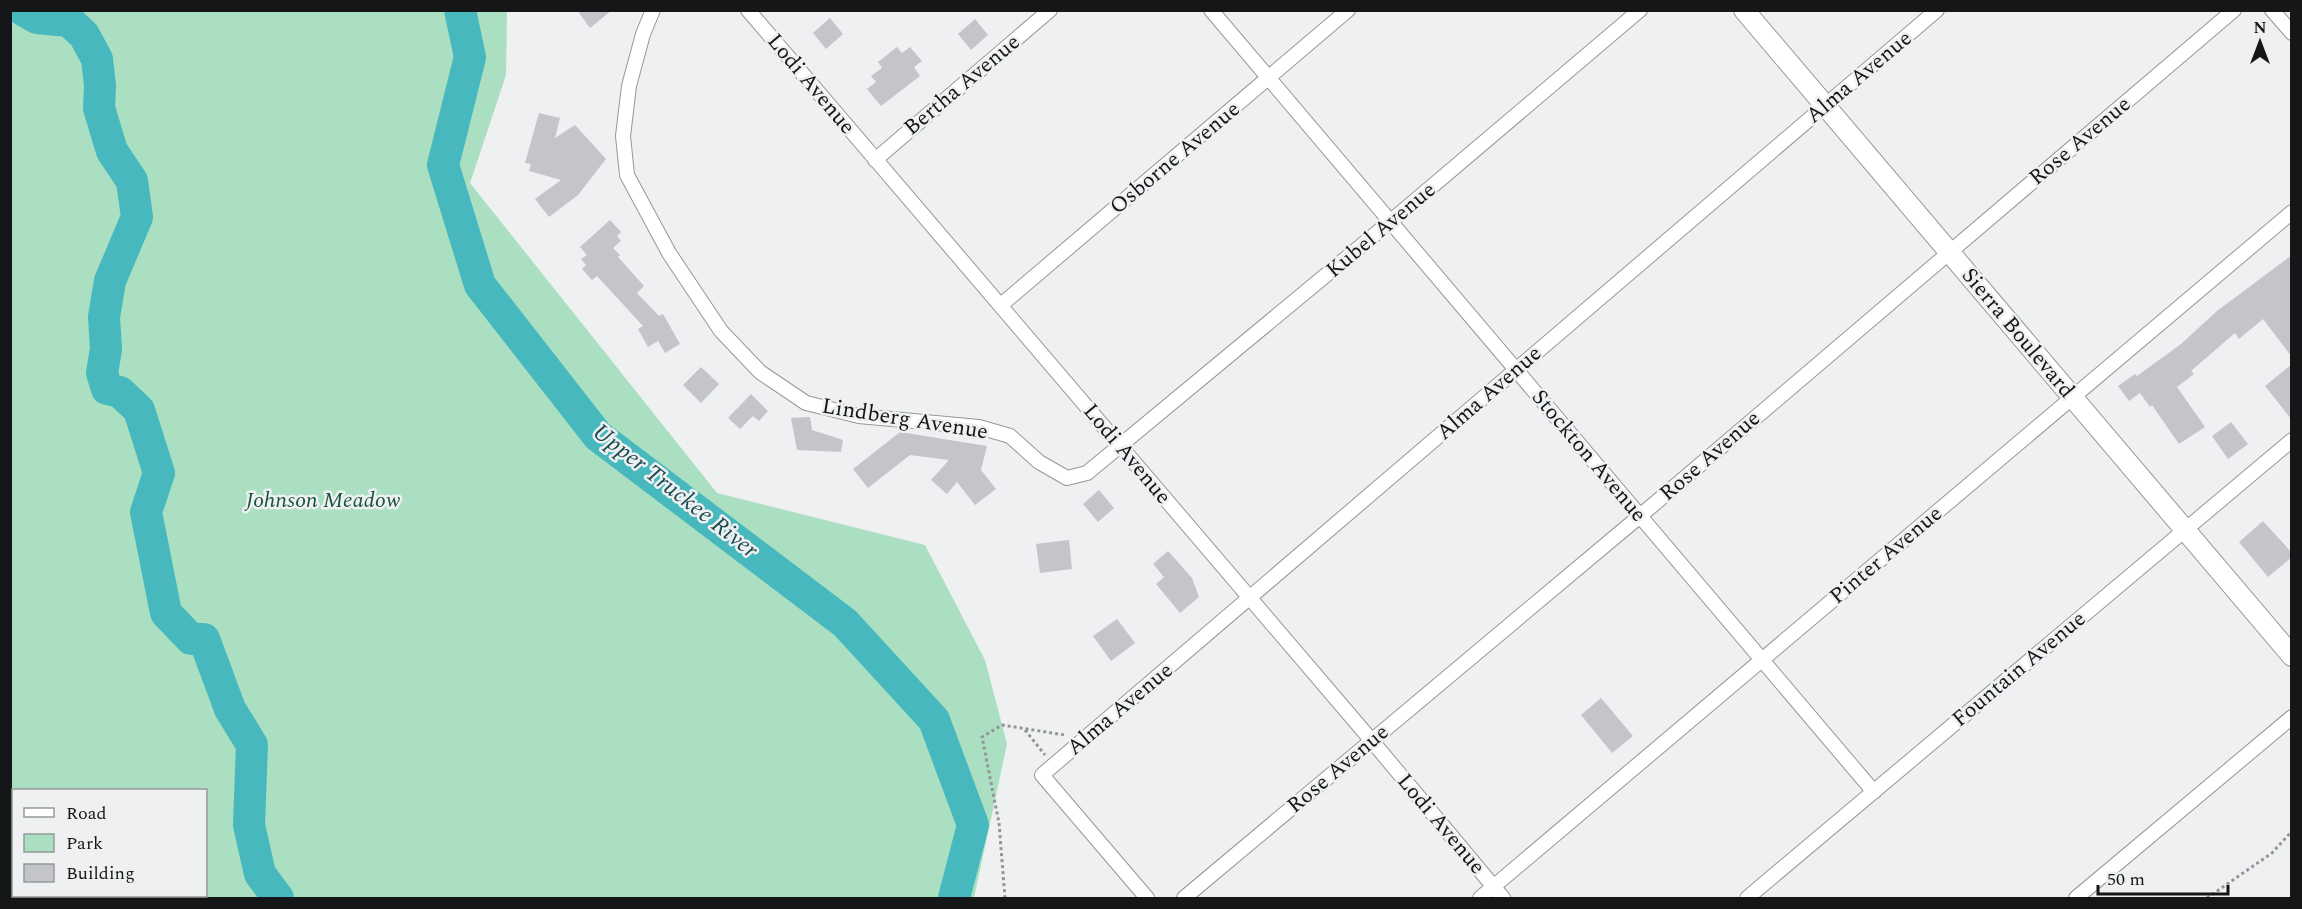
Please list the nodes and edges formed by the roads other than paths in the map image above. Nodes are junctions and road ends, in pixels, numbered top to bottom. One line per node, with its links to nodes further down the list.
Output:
1 (653, 10): 22 (street, Lindberg Avenue)
2 (1050, 10): 14 (street, Bertha Avenue)
3 (1211, 10): 12 (street, Stockton Avenue)
4 (1348, 10): 12 (street, Osborne Avenue)
5 (1640, 10): 16 (street, Kubel Avenue)
6 (1744, 10): 13 (street, Sierra Boulevard)
7 (1937, 10): 13 (street, Alma Avenue)
8 (2234, 10): 17 (street, Rose Avenue)
9 (2272, 10): 11 (street)
10 (748, 11): 14 (street, Lodi Avenue)
11 (2292, 33)
12 (1269, 79): 16 (street, Stockton Avenue); 18 (street, Osborne Avenue)
13 (1825, 105): 17 (street, Sierra Boulevard); 19 (street, Alma Avenue)
14 (875, 160): 18 (street, Lodi Avenue)
15 (2292, 212): 20 (street, Pinter Avenue)
16 (1390, 222): 19 (street, Stockton Avenue); 22 (street, Kubel Avenue)
17 (1949, 252): 20 (street, Sierra Boulevard); 23 (street, Rose Avenue)
18 (1001, 305): 22 (street, Lodi Avenue)
19 (1516, 370): 23 (street, Stockton Avenue); 25 (street, Alma Avenue)
20 (2073, 398): 24 (street, Sierra Boulevard); 27 (street, Pinter Avenue)
21 (2292, 440): 24 (street, Fountain Avenue)
22 (1120, 446): 25 (street, Lodi Avenue)
23 (1641, 516): 27 (street, Stockton Avenue); 29 (street, Rose Avenue)
24 (2186, 529): 26 (street, Sierra Boulevard); 30 (street, Fountain Avenue)
25 (1250, 598): 29 (street, Lodi Avenue); 32 (street, Alma Avenue)
26 (2292, 656)
27 (1762, 660): 30 (street, Stockton Avenue); 31 (street, Pinter Avenue)
28 (2292, 717): 36 (street)
29 (1372, 741): 31 (street, Lodi Avenue); 33 (street, Rose Avenue)
30 (1874, 792): 35 (street, Fountain Avenue)
31 (1498, 893): 34 (street, Pinter Avenue)
32 (1147, 898)
33 (1184, 898)
34 (1480, 898)
35 (1747, 898)
36 (2076, 898)

